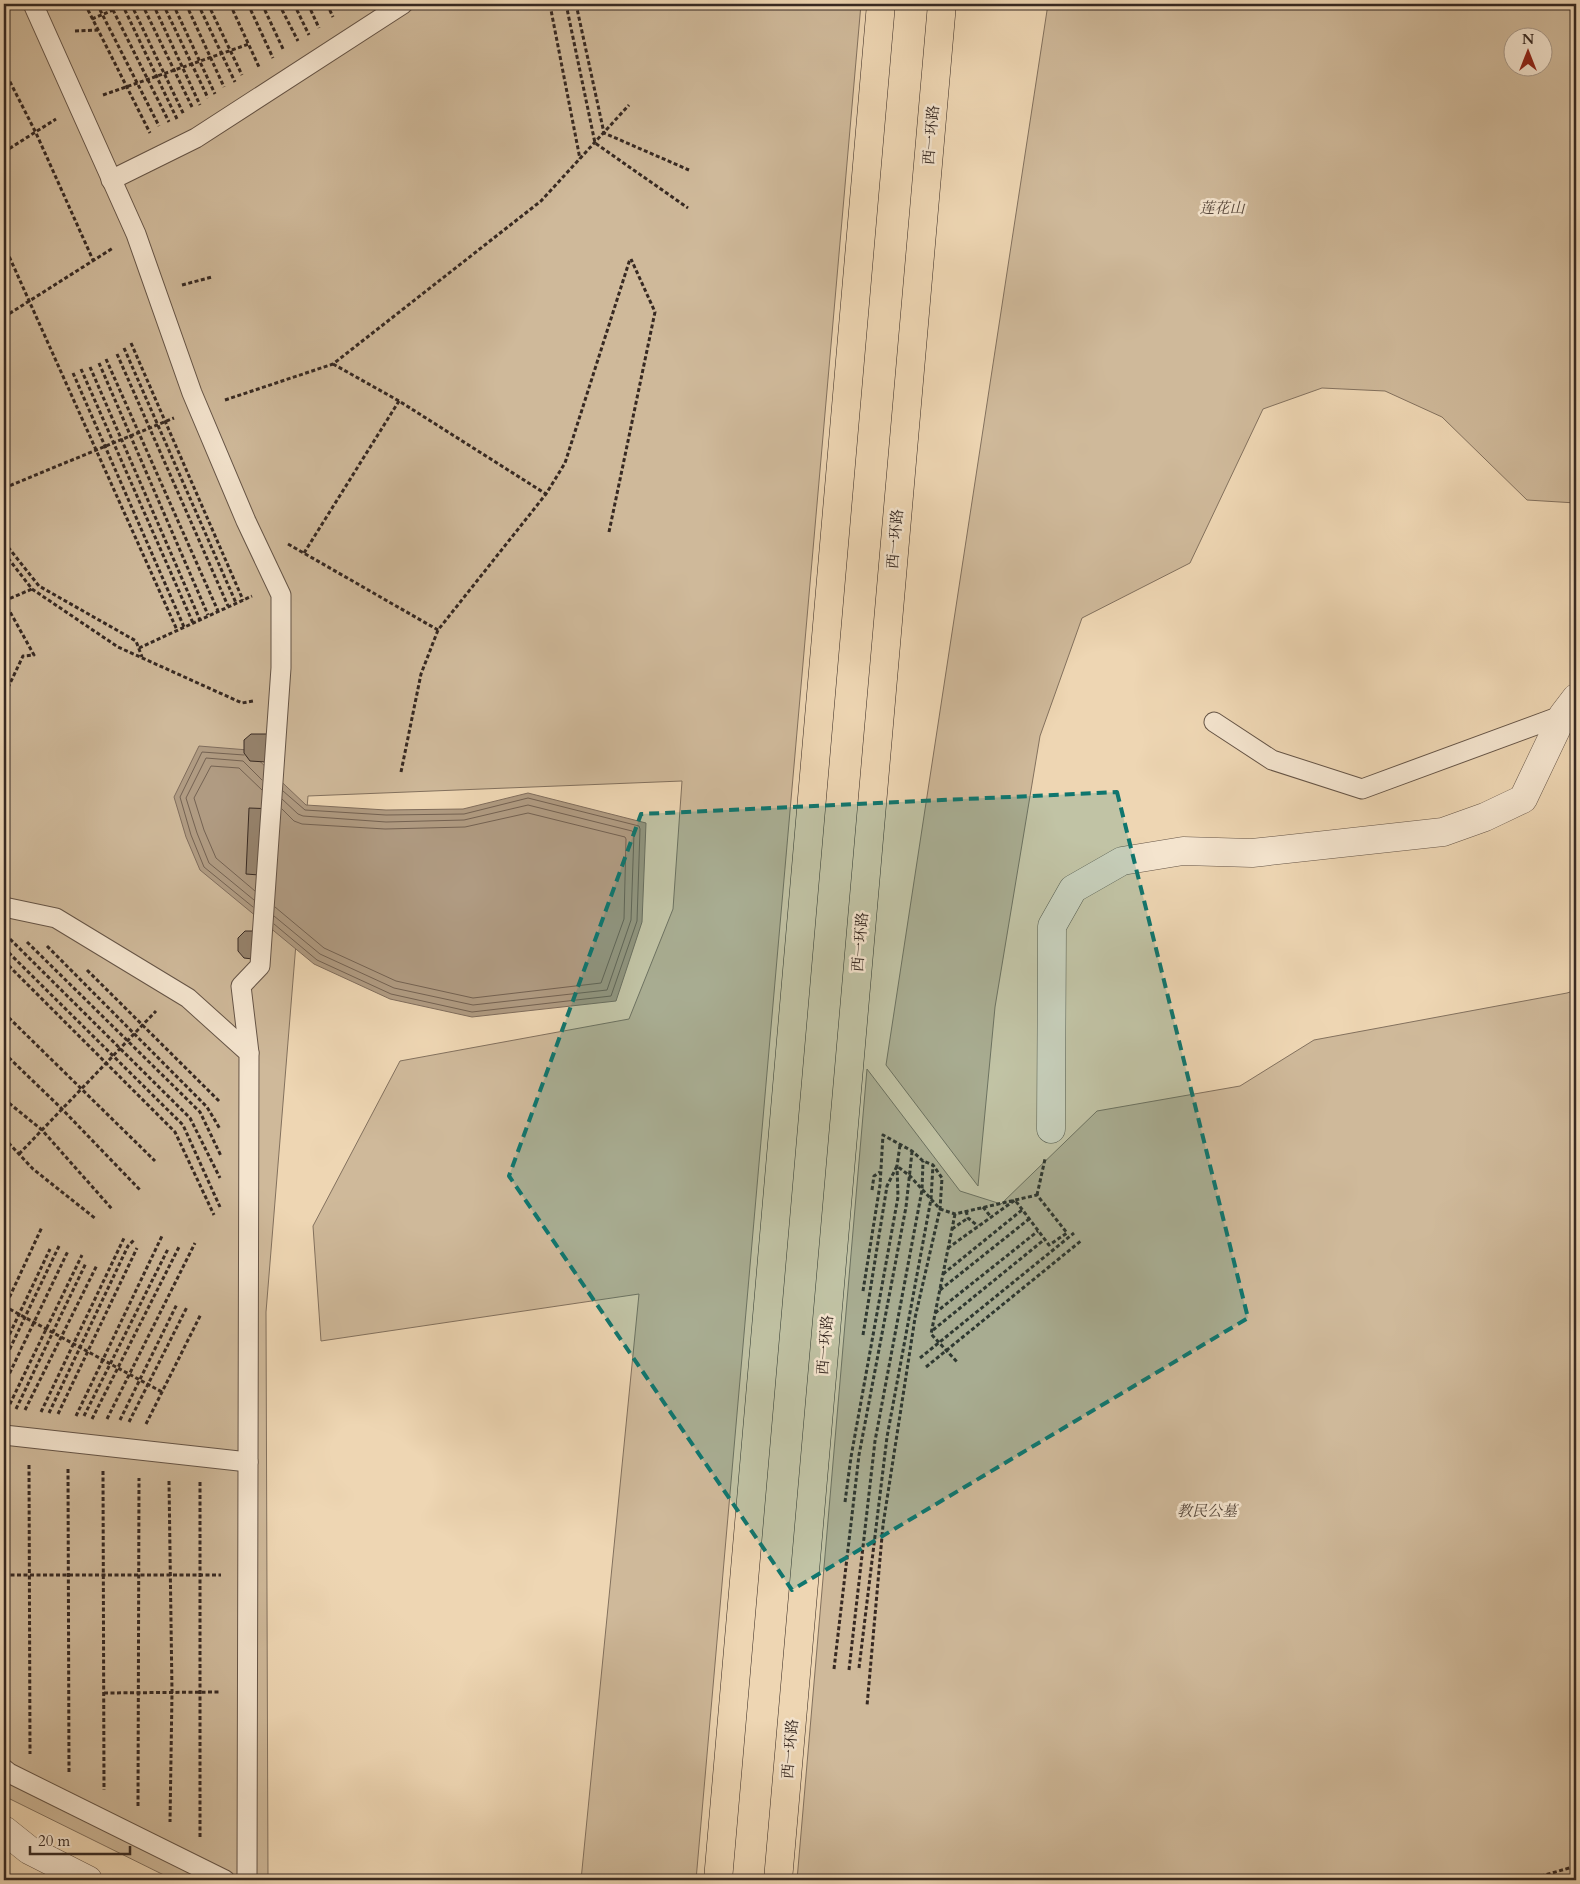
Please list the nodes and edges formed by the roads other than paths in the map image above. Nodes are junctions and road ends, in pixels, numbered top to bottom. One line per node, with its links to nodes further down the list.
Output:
1 (33, 4): 5 (lane)
2 (403, 4): 5 (lane)
3 (881, 4): 18 (highway)
4 (942, 4): 19 (highway, 西一环路)
5 (111, 180): 9 (lane)
6 (1570, 707): 7 (lane); 10 (street)
7 (1214, 722)
8 (4, 907): 9 (lane)
9 (249, 1053): 12 (lane)
10 (1051, 1129)
11 (69, 1442): 12 (lane)
12 (248, 1462): 17 (lane)
13 (4, 1769): 16 (lane)
14 (4, 1830): 15 (street)
15 (88, 1880)
16 (225, 1880)
17 (247, 1880)
18 (718, 1880)
19 (778, 1880)

